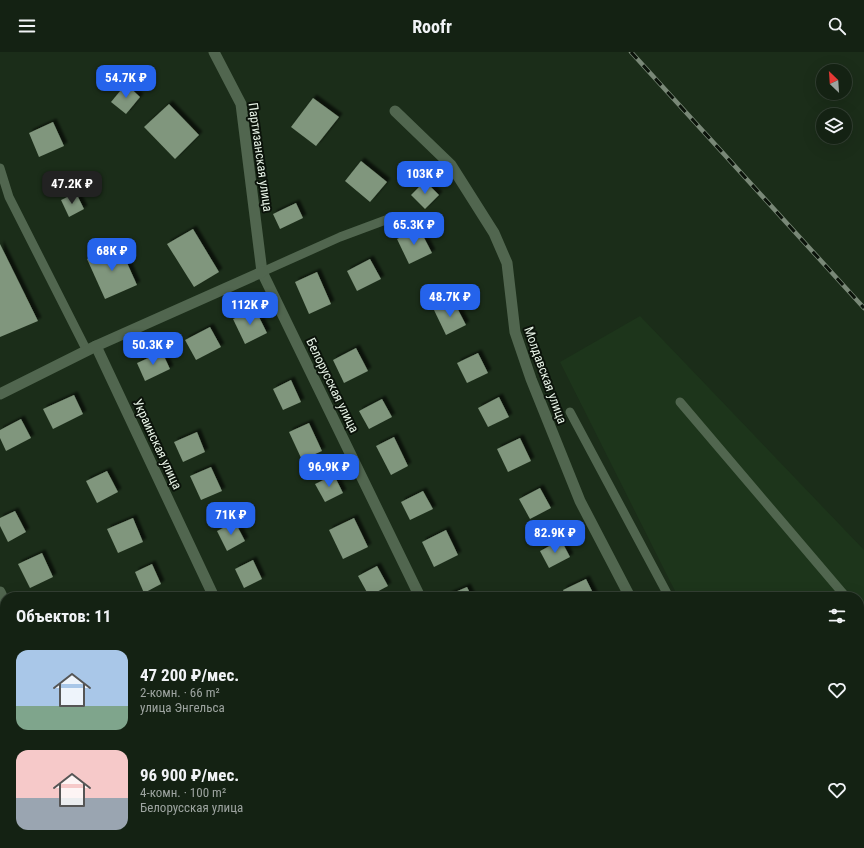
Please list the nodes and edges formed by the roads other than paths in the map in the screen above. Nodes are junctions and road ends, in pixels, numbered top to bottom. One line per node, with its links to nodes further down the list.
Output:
1 (214, 52): 5 (street, Партизанская улица)
2 (396, 111): 12 (street, Молдавская улица)
3 (0, 168): 6 (lane)
4 (391, 218): 5 (lane)
5 (262, 272): 6 (street); 11 (street, Белорусская улица)
6 (92, 349): 7 (street); 10 (street, Украинская улица)
7 (0, 394)
8 (680, 402): 14 (lane)
9 (570, 412): 13 (lane)
10 (212, 592)
11 (418, 592)
12 (627, 592)
13 (667, 592)
14 (842, 592)

